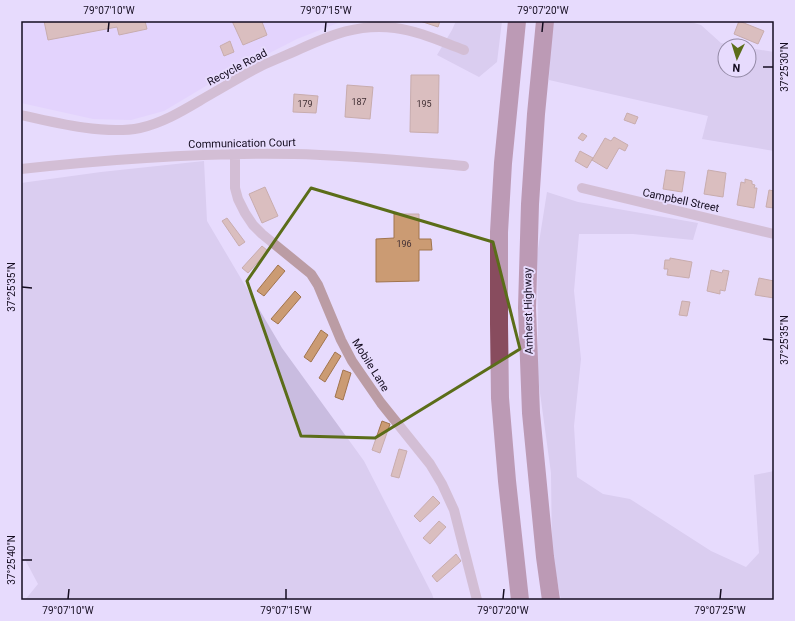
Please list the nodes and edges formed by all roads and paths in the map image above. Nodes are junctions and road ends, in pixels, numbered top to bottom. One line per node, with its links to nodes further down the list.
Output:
1 (513, 21): 5 (highway)
2 (517, 21): 5 (highway)
3 (545, 21): 14 (highway, Amherst Highway)
4 (464, 50): 6 (street, Recycle Road)
5 (512, 58): 13 (highway)
6 (21, 115)
7 (235, 154): 8 (street, Communication Court); 9 (street, Communication Court); 12 (street, Mobile Lane)
8 (464, 166)
9 (21, 169)
10 (582, 188): 11 (street, Campbell Street)
11 (774, 234)
12 (477, 600)
13 (520, 600)
14 (551, 600)

